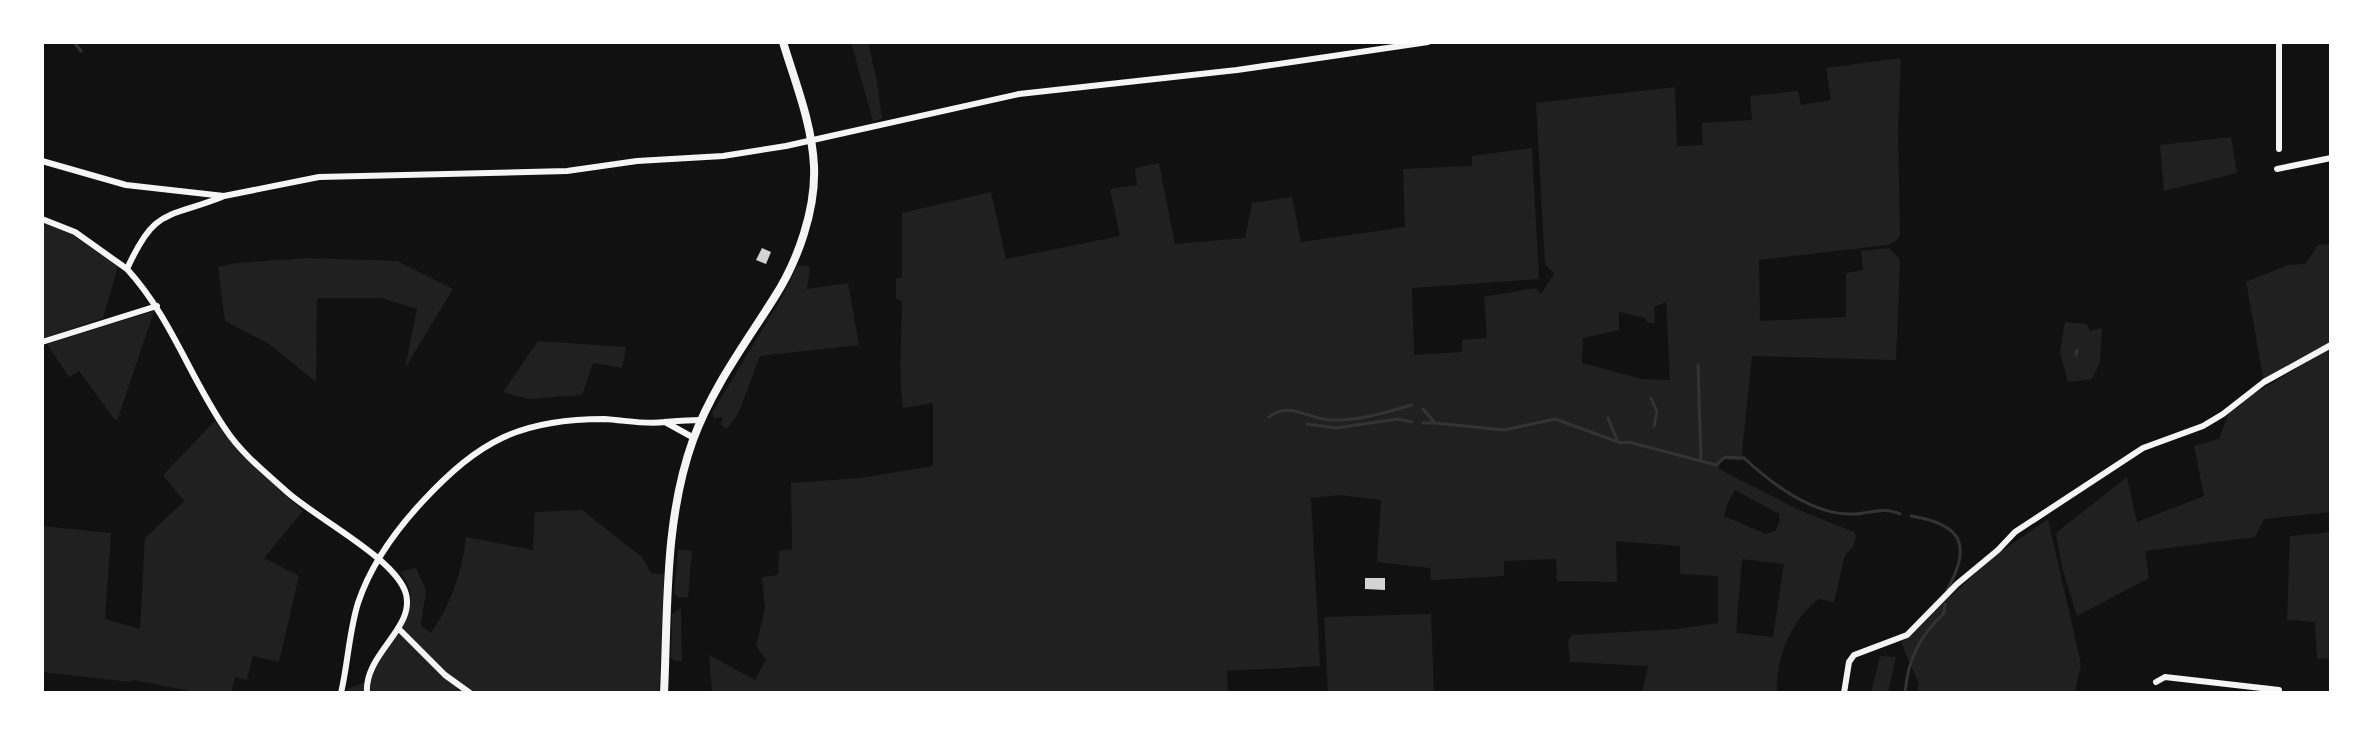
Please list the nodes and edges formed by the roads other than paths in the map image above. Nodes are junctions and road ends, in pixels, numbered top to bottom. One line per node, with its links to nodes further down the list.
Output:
1 (783, 42): 4 (main road)
2 (1428, 42): 4 (street)
3 (2279, 42): 5 (street)
4 (810, 140): 9 (street); 15 (main road)
5 (2279, 149)
6 (2331, 158): 8 (street)
7 (42, 161): 9 (street)
8 (2277, 169)
9 (224, 196): 11 (street)
10 (42, 219): 11 (street)
11 (127, 269): 12 (street)
12 (157, 306): 13 (street); 18 (street)
13 (42, 342)
14 (2331, 345): 25 (street)
15 (701, 420): 16 (street); 17 (main road)
16 (665, 422): 17 (street); 18 (street)
17 (694, 438): 24 (main road)
18 (378, 559): 19 (street); 21 (street)
19 (398, 628): 22 (street); 23 (street)
20 (2156, 682): 26 (street)
21 (341, 693)
22 (367, 693)
23 (470, 693)
24 (664, 693)
25 (1844, 693)
26 (2279, 693)

